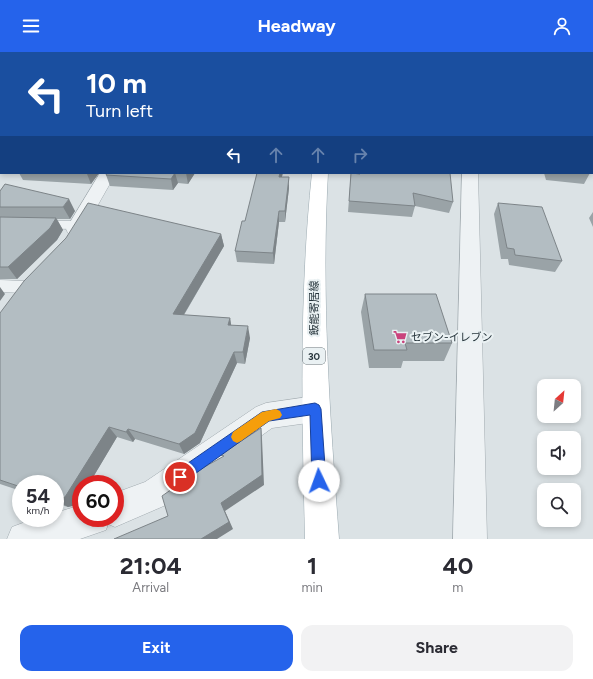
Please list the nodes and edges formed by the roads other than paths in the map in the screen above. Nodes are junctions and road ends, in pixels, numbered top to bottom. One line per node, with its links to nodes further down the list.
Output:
1 (107, 174): 5 (street)
2 (320, 174): 10 (main road, 飯能寄居線 / 30)
3 (470, 174): 15 (street)
4 (0, 224): 5 (lane)
5 (78, 225): 6 (street)
6 (65, 246)
7 (29, 282): 8 (lane); 9 (street)
8 (0, 286)
9 (12, 304)
10 (315, 409): 11 (street); 14 (main road, 飯能寄居線 / 30)
11 (124, 506)
12 (72, 525): 13 (street)
13 (24, 539)
14 (322, 539)
15 (470, 539)

